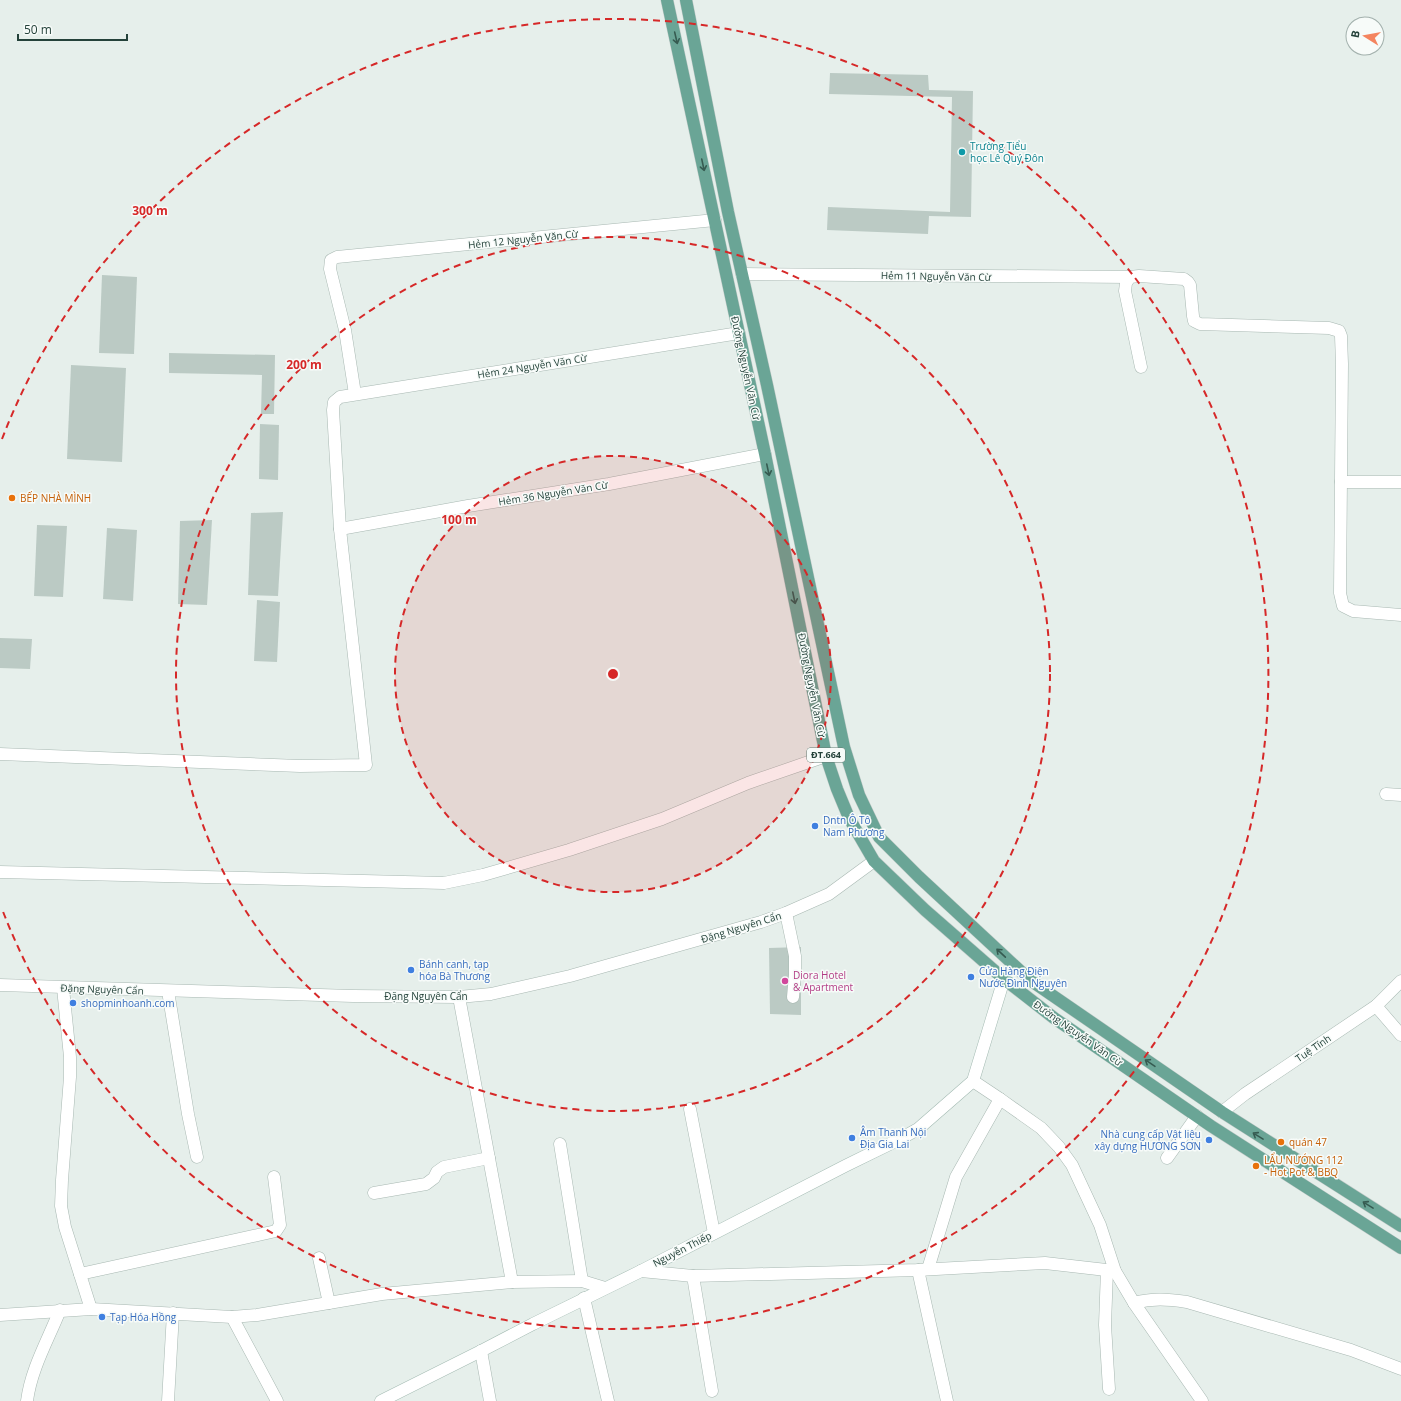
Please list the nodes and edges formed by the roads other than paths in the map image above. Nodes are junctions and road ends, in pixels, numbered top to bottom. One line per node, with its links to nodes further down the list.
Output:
1 (667, 0): 3 (main road, Đường Nguyễn Văn Cừ / ĐT.664, one-way to 3)
2 (686, 0): 4 (main road, Đường Nguyễn Văn Cừ / ĐT.664)
3 (715, 220): 5 (main road, Đường Nguyễn Văn Cừ / ĐT.664); 9 (street, Hẻm 12 Nguyễn Văn Cừ)
4 (742, 274): 5 (main road); 6 (street, Hẻm 11 Nguyễn Văn Cừ); 15 (main road, Đường Nguyễn Văn Cừ / ĐT.664)
5 (727, 277): 7 (main road, Đường Nguyễn Văn Cừ / ĐT.664)
6 (1130, 278): 8 (street); 11 (street, Hẻm 11 Nguyễn Văn Cừ)
7 (739, 333): 9 (street, Hẻm 24 Nguyễn Văn Cừ); 10 (main road, Đường Nguyễn Văn Cừ / ĐT.664)
8 (1141, 367)
9 (354, 394): 13 (street, Hẻm 24 Nguyễn Văn Cừ)
10 (765, 454): 13 (street, Hẻm 36 Nguyễn Văn Cừ); 16 (main road, Đường Nguyễn Văn Cừ / ĐT.664, one-way to 16)
11 (1341, 482): 12 (street); 14 (street)
12 (1401, 482)
13 (340, 529): 17 (street)
14 (1401, 614)
15 (823, 648): 16 (main road); 36 (main road, Đường Nguyễn Văn Cừ / ĐT.664, one-way to 15)
16 (806, 653): 18 (main road, Đường Nguyễn Văn Cừ / ĐT.664)
17 (0, 754)
18 (826, 756): 21 (main road, Đường Nguyễn Văn Cừ / ĐT.664); 22 (street)
19 (1386, 794): 20 (street)
20 (1401, 795)
21 (874, 861): 23 (street, Đặng Nguyên Cẩn); 24 (main road, Đường Nguyễn Văn Cừ / ĐT.664)
22 (0, 872)
23 (786, 913): 29 (street, Đặng Nguyên Cẩn); 30 (street)
24 (1004, 978): 33 (street); 37 (main road, Đường Nguyễn Văn Cừ / ĐT.664)
25 (1401, 981): 31 (street, Tuệ Tĩnh)
26 (0, 985): 27 (street, Đặng Nguyên Cẩn)
27 (63, 988): 28 (street, Đặng Nguyên Cẩn); 52 (street)
28 (168, 991): 29 (street, Đặng Nguyên Cẩn); 40 (street)
29 (459, 997): 41 (street)
30 (793, 997)
31 (1376, 1006): 32 (street); 36 (street, Tuệ Tĩnh)
32 (1401, 1035)
33 (973, 1081): 34 (street); 46 (street, Nguyễn Thiếp)
34 (1000, 1099): 49 (street); 50 (street)
35 (690, 1109): 46 (street)
36 (1222, 1112): 38 (main road); 45 (main road, Đường Nguyễn Văn Cừ / ĐT.664, one-way to 36)
37 (1197, 1116): 38 (main road, Đường Nguyễn Văn Cừ / ĐT.664); 42 (street)
38 (1211, 1126): 47 (main road, Đường Nguyễn Văn Cừ / ĐT.664)
39 (560, 1144): 54 (street)
40 (197, 1157)
41 (489, 1158): 44 (street); 55 (street)
42 (1167, 1158)
43 (274, 1178): 52 (street)
44 (374, 1194)
45 (1401, 1226)
46 (714, 1233): 51 (street, Nguyễn Thiếp)
47 (1401, 1248)
48 (319, 1258): 58 (street)
49 (923, 1270): 50 (street); 53 (street); 75 (street)
50 (1111, 1270): 59 (street); 67 (street)
51 (641, 1271): 53 (street); 56 (street, Nguyễn Thiếp)
52 (80, 1274): 60 (street)
53 (693, 1276): 68 (street)
54 (582, 1281): 55 (street); 56 (street)
55 (512, 1282): 58 (street)
56 (605, 1288): 57 (street, Nguyễn Thiếp)
57 (584, 1298): 65 (street, Nguyễn Thiếp); 74 (street)
58 (329, 1303): 64 (street)
59 (1134, 1303): 66 (street); 76 (street)
60 (91, 1309): 61 (street); 62 (street)
61 (60, 1310): 63 (street); 69 (street)
62 (173, 1313): 64 (street); 70 (street)
63 (0, 1315)
64 (232, 1317): 71 (street)
65 (481, 1352): 72 (street, Nguyễn Thiếp); 73 (street)
66 (1401, 1369)
67 (1109, 1389)
68 (712, 1391)
69 (27, 1401)
70 (168, 1401)
71 (277, 1401)
72 (381, 1401)
73 (490, 1401)
74 (608, 1401)
75 (947, 1401)
76 (1202, 1401)

